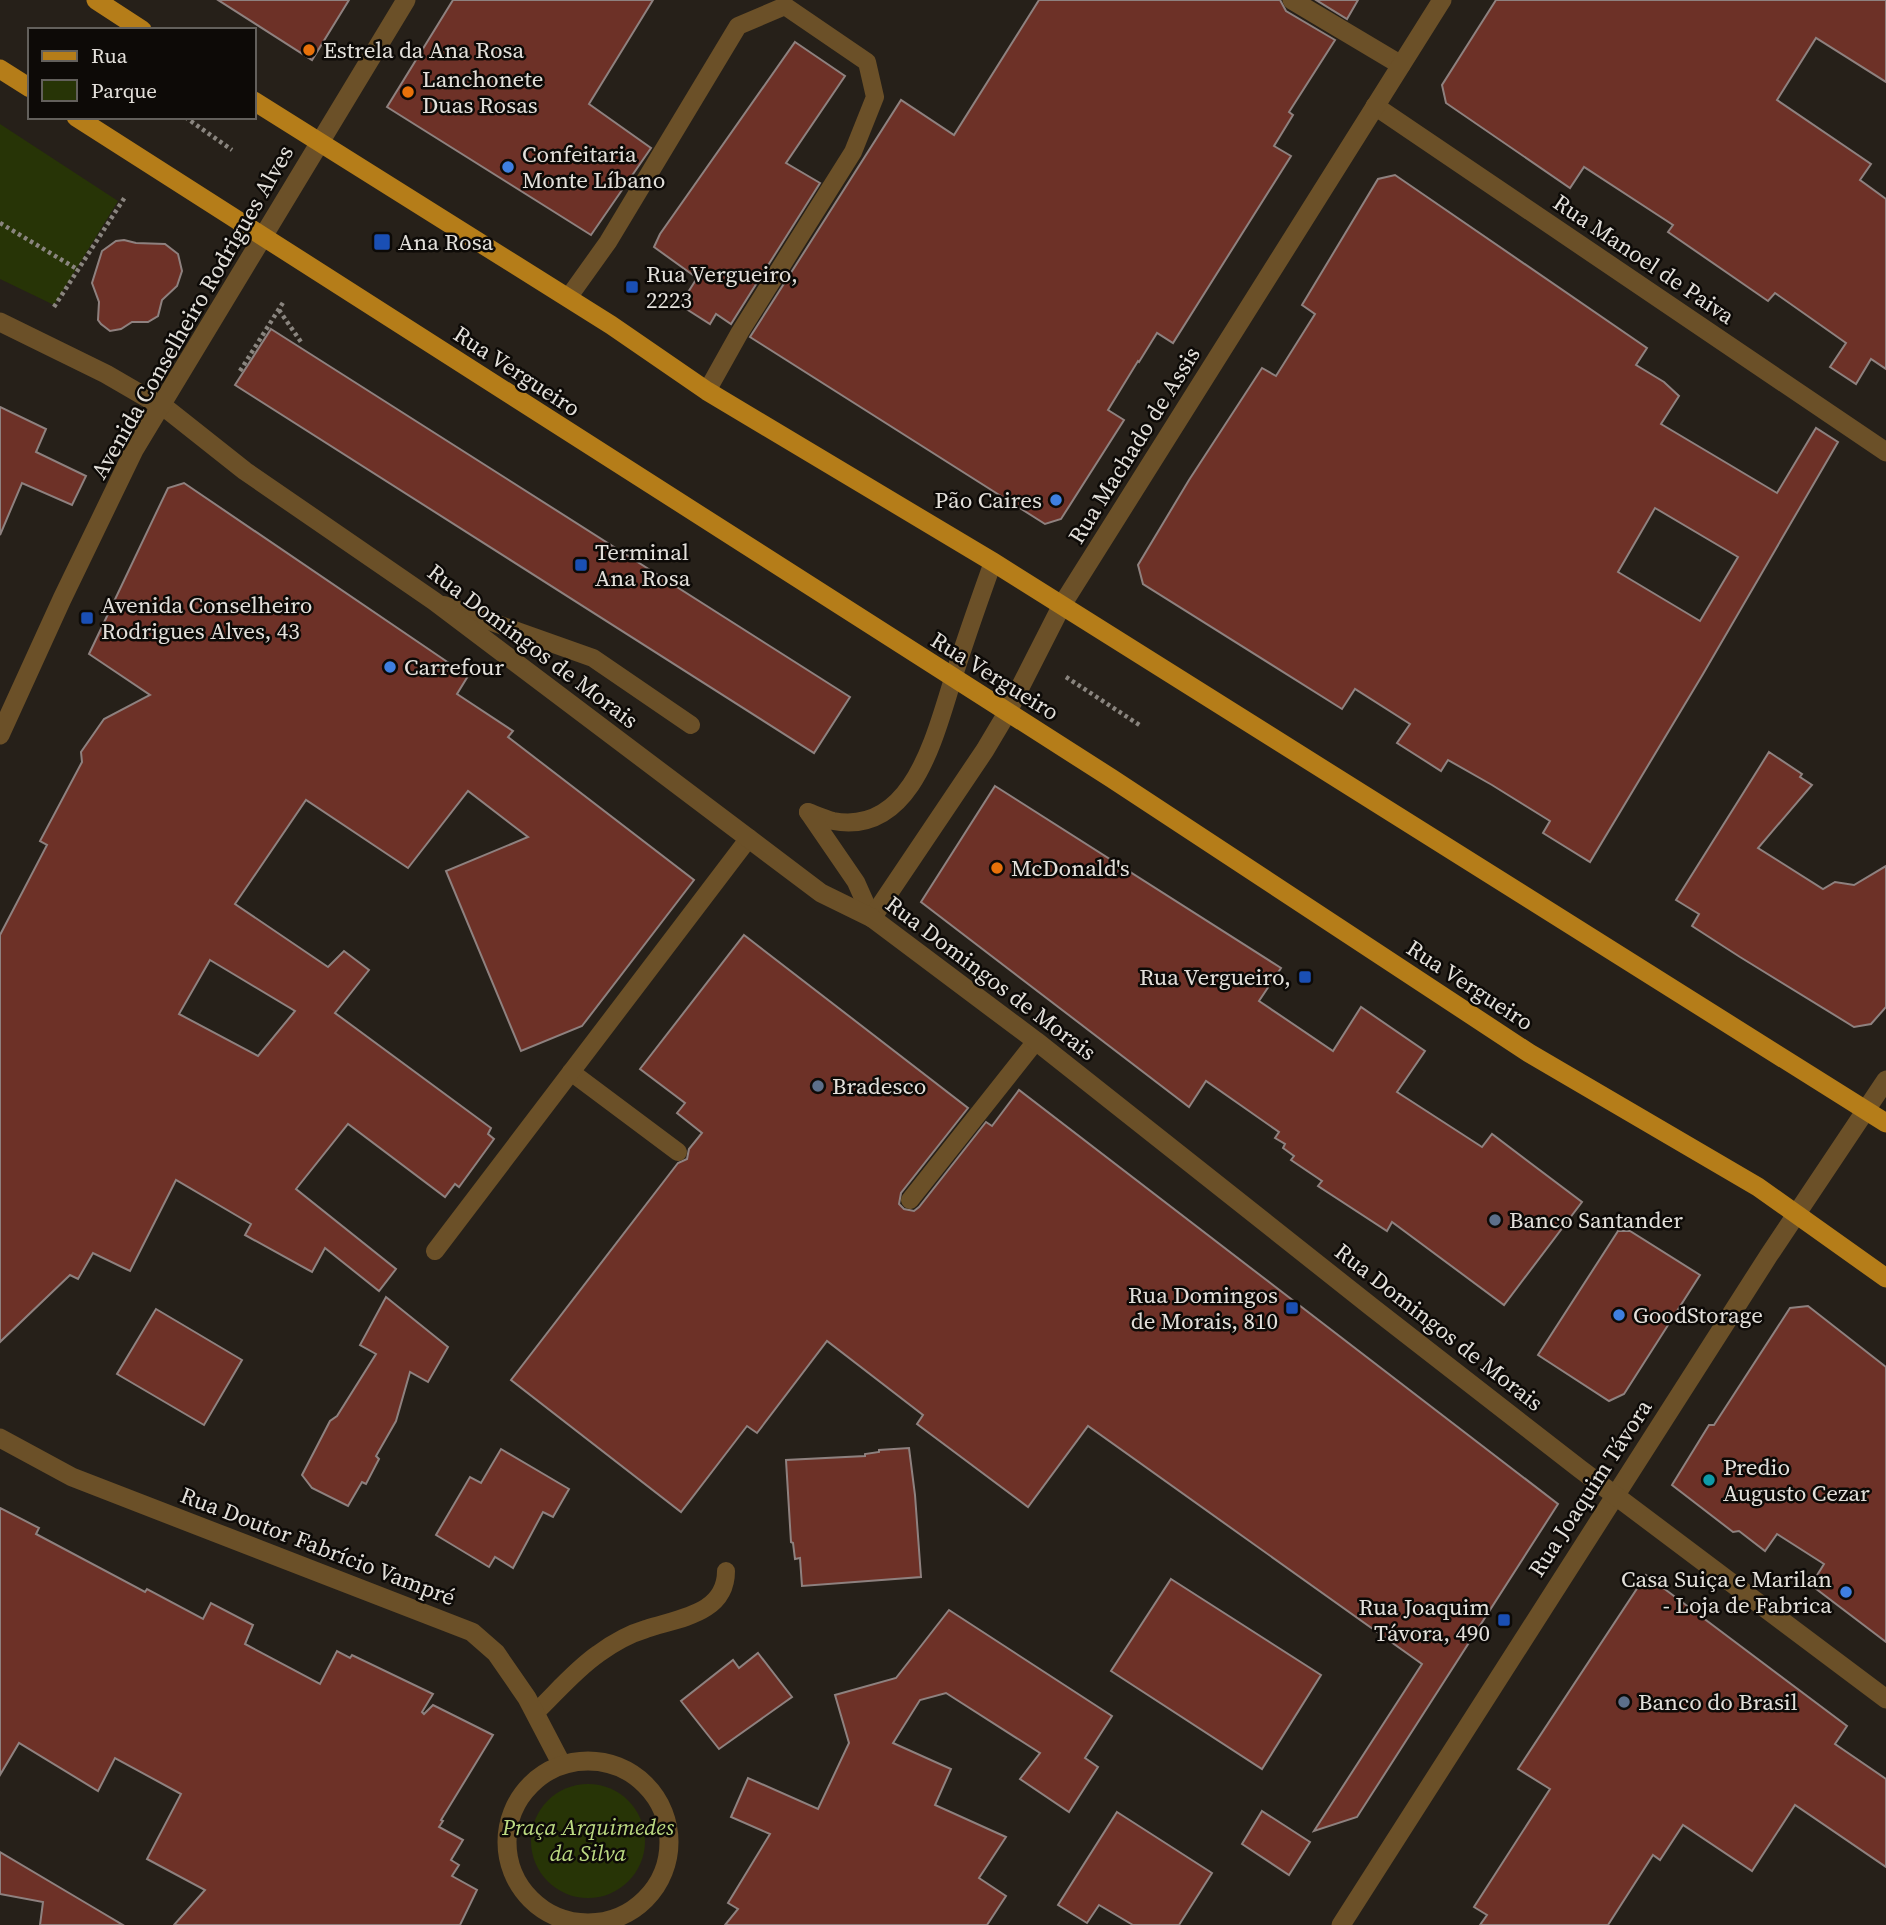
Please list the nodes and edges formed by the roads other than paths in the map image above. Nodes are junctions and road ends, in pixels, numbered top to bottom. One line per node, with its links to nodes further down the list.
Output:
1 (96, 0): 5 (main road)
2 (406, 0): 12 (street, Avenida Conselheiro Rodrigues Alves)
3 (1292, 0): 6 (street)
4 (1442, 0): 6 (street, Rua Machado de Assis)
5 (139, 28)
6 (1401, 65): 10 (street, Rua Machado de Assis)
7 (0, 69): 8 (main road)
8 (28, 87)
9 (256, 102): 12 (main road)
10 (1375, 106): 18 (street, Rua Manoel de Paiva); 21 (street, Rua Machado de Assis)
11 (79, 119): 13 (main road, Rua Vergueiro)
12 (319, 143): 13 (street, Avenida Conselheiro Rodrigues Alves); 14 (main road)
13 (261, 238): 17 (street, Avenida Conselheiro Rodrigues Alves); 22 (main road, Rua Vergueiro)
14 (568, 298): 16 (main road); 16 (lane)
15 (0, 322): 17 (street, Rua Domingos de Morais)
16 (707, 391): 19 (main road)
17 (160, 405): 20 (street, Rua Domingos de Morais); 25 (street, Avenida Conselheiro Rodrigues Alves)
18 (1886, 452)
19 (993, 562): 21 (main road); 22 (lane)
20 (434, 601): 24 (lane); 26 (street, Rua Domingos de Morais)
21 (1062, 605): 23 (street, Rua Machado de Assis); 31 (main road)
22 (953, 679): 23 (main road, Rua Vergueiro); 27 (lane)
23 (1007, 713): 27 (street, Rua Machado de Assis); 35 (main road, Rua Vergueiro)
24 (691, 725)
25 (0, 735)
26 (749, 838): 27 (street, Rua Domingos de Morais); 29 (lane)
27 (872, 918): 28 (street, Rua Domingos de Morais)
28 (1037, 1041): 34 (lane); 39 (street, Rua Domingos de Morais)
29 (571, 1072): 33 (lane); 36 (lane)
30 (1886, 1080): 31 (street, Rua Joaquim Távora)
31 (1866, 1111): 32 (main road); 35 (street, Rua Joaquim Távora)
32 (1886, 1123)
33 (678, 1152)
34 (910, 1200)
35 (1796, 1213): 37 (main road, Rua Vergueiro); 39 (street, Rua Joaquim Távora)
36 (435, 1251)
37 (1886, 1278)
38 (0, 1438): 42 (street, Rua Doutor Fabrício Vampré)
39 (1616, 1494): 41 (street, Rua Domingos de Morais); 45 (street, Rua Joaquim Távora)
40 (726, 1571): 42 (lane)
41 (1886, 1699)
42 (535, 1713): 43 (street, Rua Doutor Fabrício Vampré)
43 (561, 1763): 44 (street); 44 (street)
44 (545, 1920)
45 (1341, 1925)

